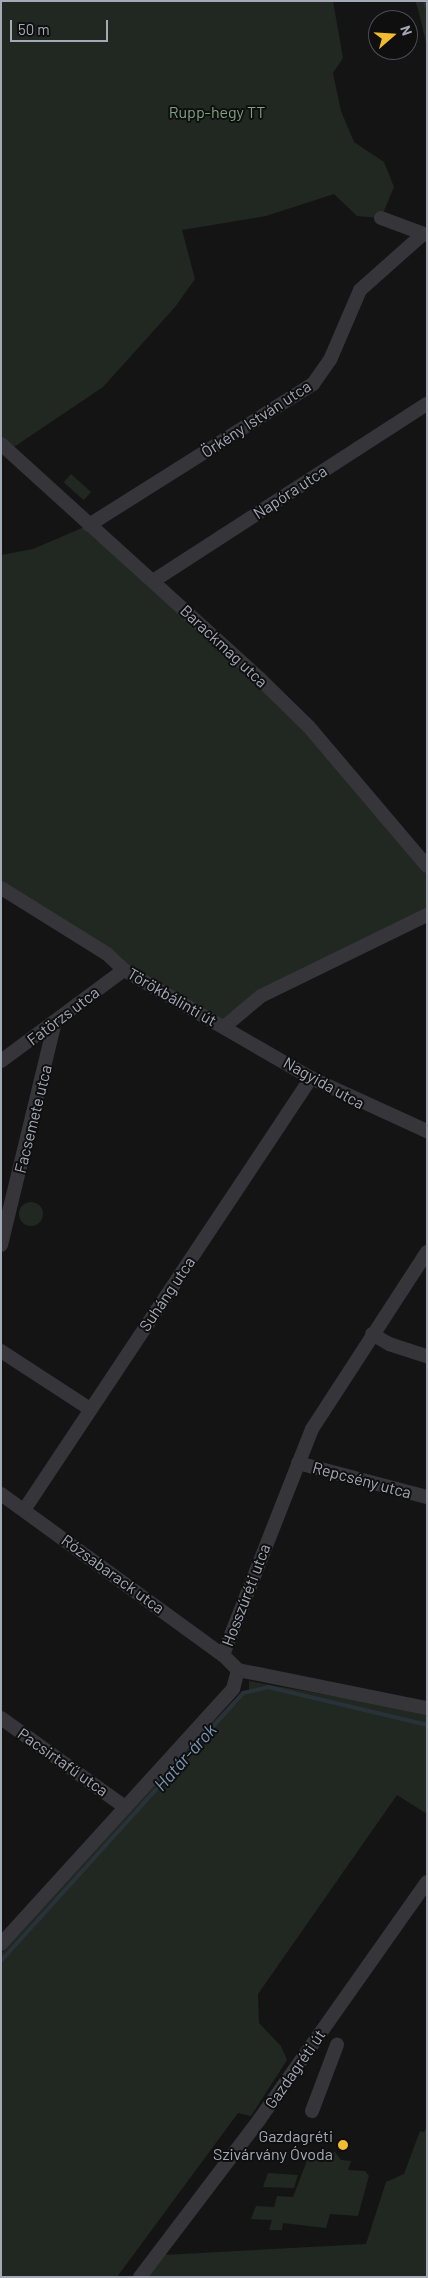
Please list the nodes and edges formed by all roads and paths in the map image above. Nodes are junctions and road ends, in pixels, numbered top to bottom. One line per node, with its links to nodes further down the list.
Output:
1 (381, 218): 2 (street)
2 (425, 235): 5 (street, Örkény István utca)
3 (427, 404): 6 (street, Napóra utca)
4 (1, 444): 5 (street, Barackmag utca)
5 (89, 525): 6 (street, Barackmag utca)
6 (153, 581): 7 (street, Barackmag utca)
7 (427, 866)
8 (1, 888): 10 (street, Törökbálinti út)
9 (427, 915): 12 (street, Törökbálinti út)
10 (124, 970): 11 (street, Fatörzs utca); 12 (street, Törökbálinti út)
11 (55, 1022): 13 (street, Fatörzs utca); 16 (street, Facsemete utca)
12 (224, 1027): 14 (street, Nagyida utca)
13 (1, 1061)
14 (311, 1078): 15 (street, Nagyida utca); 22 (street, Suháng utca)
15 (427, 1131)
16 (5, 1210): 17 (street, Facsemete utca)
17 (1, 1245)
18 (427, 1252): 19 (street, Hosszúréti utca)
19 (372, 1334): 21 (street); 23 (street, Hosszúréti utca)
20 (1, 1351): 22 (street)
21 (427, 1356)
22 (90, 1410): 26 (street, Suháng utca)
23 (298, 1462): 25 (street, Repcsény utca); 27 (street, Hosszúréti utca)
24 (1, 1494): 26 (street, Rózsabarack utca)
25 (427, 1497)
26 (24, 1510): 27 (street, Rózsabarack utca)
27 (223, 1655): 28 (street, Hosszúréti utca)
28 (238, 1670): 29 (street); 31 (street, Hosszúréti utca)
29 (427, 1708)
30 (1, 1718): 31 (street, Pacsirtafű utca)
31 (125, 1807): 33 (street, Hosszúréti utca)
32 (427, 1882): 36 (street, Gazdagréti út)
33 (1, 1944)
34 (337, 2045): 35 (street)
35 (312, 2111)
36 (140, 2277)

